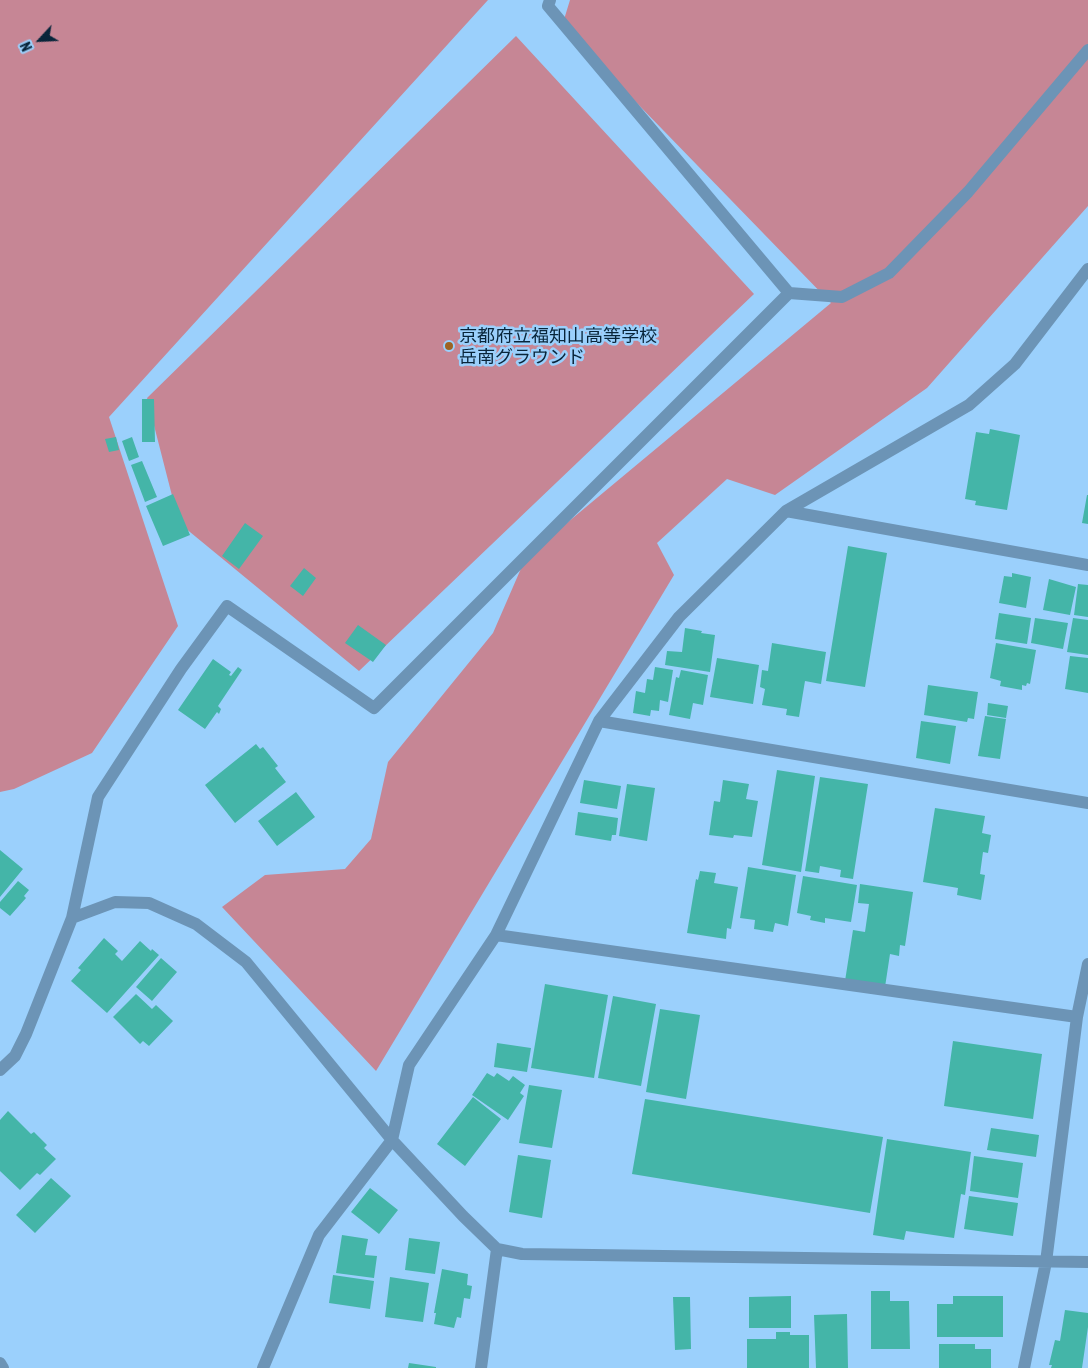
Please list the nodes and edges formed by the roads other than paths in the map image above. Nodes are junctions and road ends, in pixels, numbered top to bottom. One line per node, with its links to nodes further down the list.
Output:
1 (550, 0): 4 (street)
2 (1088, 50): 4 (street)
3 (1088, 269): 5 (street)
4 (789, 293): 9 (street)
5 (786, 511): 6 (street); 7 (street)
6 (1088, 565)
7 (599, 721): 8 (street); 10 (street)
8 (1088, 803)
9 (72, 918): 13 (street); 14 (street)
10 (496, 935): 12 (street); 14 (street)
11 (1088, 964): 12 (street)
12 (1077, 1017): 16 (street)
13 (0, 1070)
14 (392, 1140): 15 (street); 20 (street)
15 (497, 1249): 16 (street); 21 (street)
16 (1046, 1262): 17 (street); 22 (street)
17 (1088, 1262)
18 (0, 1363): 19 (street)
19 (3, 1368)
20 (263, 1368)
21 (481, 1368)
22 (1024, 1368)

